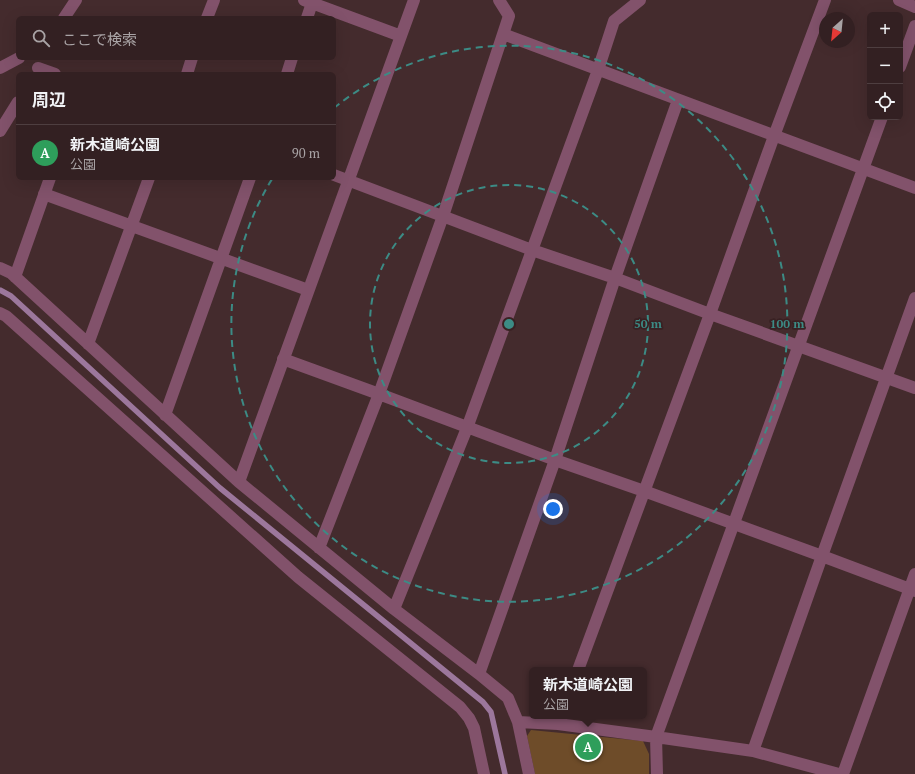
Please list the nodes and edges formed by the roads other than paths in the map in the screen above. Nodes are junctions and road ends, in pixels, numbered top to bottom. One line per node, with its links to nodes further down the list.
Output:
1 (76, 0): 10 (street)
2 (214, 0): 11 (street)
3 (414, 0): 15 (street)
4 (499, 0): 14 (street)
5 (640, 0): 22 (street)
6 (825, 0): 30 (street)
7 (898, 0): 9 (street)
8 (310, 1): 12 (street); 15 (street)
9 (915, 7)
10 (65, 16)
11 (208, 16)
12 (307, 16)
13 (915, 26): 16 (street)
14 (503, 34): 22 (street); 39 (street)
15 (401, 36): 36 (street)
16 (903, 59)
17 (16, 60): 21 (street)
18 (191, 60): 24 (street)
19 (291, 60): 25 (street)
20 (38, 67): 23 (street)
21 (0, 68)
22 (598, 70): 26 (street); 41 (street)
23 (50, 72)
24 (188, 72)
25 (288, 72)
26 (678, 100): 30 (street); 45 (street)
27 (16, 105): 29 (street)
28 (881, 120): 31 (street)
29 (0, 131)
30 (774, 136): 31 (street); 49 (street)
31 (864, 168): 37 (street); 51 (street)
32 (336, 177): 36 (street)
33 (49, 180): 38 (street)
34 (148, 180): 40 (street)
35 (249, 180): 42 (street)
36 (348, 181): 39 (street); 46 (street)
37 (915, 188)
38 (44, 194): 40 (street); 44 (street)
39 (443, 216): 41 (street); 55 (street)
40 (132, 226): 42 (street); 50 (street)
41 (532, 250): 45 (street); 57 (street)
42 (221, 259): 46 (street); 56 (street)
43 (0, 268): 44 (street)
44 (15, 277): 50 (street)
45 (615, 278): 49 (street); 58 (street)
46 (308, 290): 52 (street)
47 (915, 298): 53 (street)
48 (0, 313): 73 (street)
49 (710, 314): 51 (street); 60 (street)
50 (88, 344): 56 (street)
51 (798, 346): 53 (street); 61 (street)
52 (283, 359): 55 (street); 59 (street)
53 (886, 377): 54 (street); 63 (street)
54 (915, 388)
55 (379, 394): 57 (street); 62 (street)
56 (165, 415): 59 (street)
57 (467, 428): 58 (street); 66 (street)
58 (555, 460): 60 (street); 68 (street)
59 (238, 482): 62 (street)
60 (644, 491): 61 (street); 67 (street)
61 (733, 524): 63 (street); 71 (street)
62 (319, 548): 66 (street)
63 (822, 556): 65 (street); 72 (street)
64 (915, 574): 65 (street)
65 (912, 590): 77 (street)
66 (394, 609): 68 (street)
67 (579, 667)
68 (479, 674): 70 (street)
69 (559, 720): 70 (street); 71 (street)
70 (518, 722): 74 (street)
71 (656, 736): 72 (street); 75 (street)
72 (753, 751): 76 (street)
73 (484, 774)
74 (529, 774)
75 (657, 774)
76 (838, 774)
77 (843, 774)

